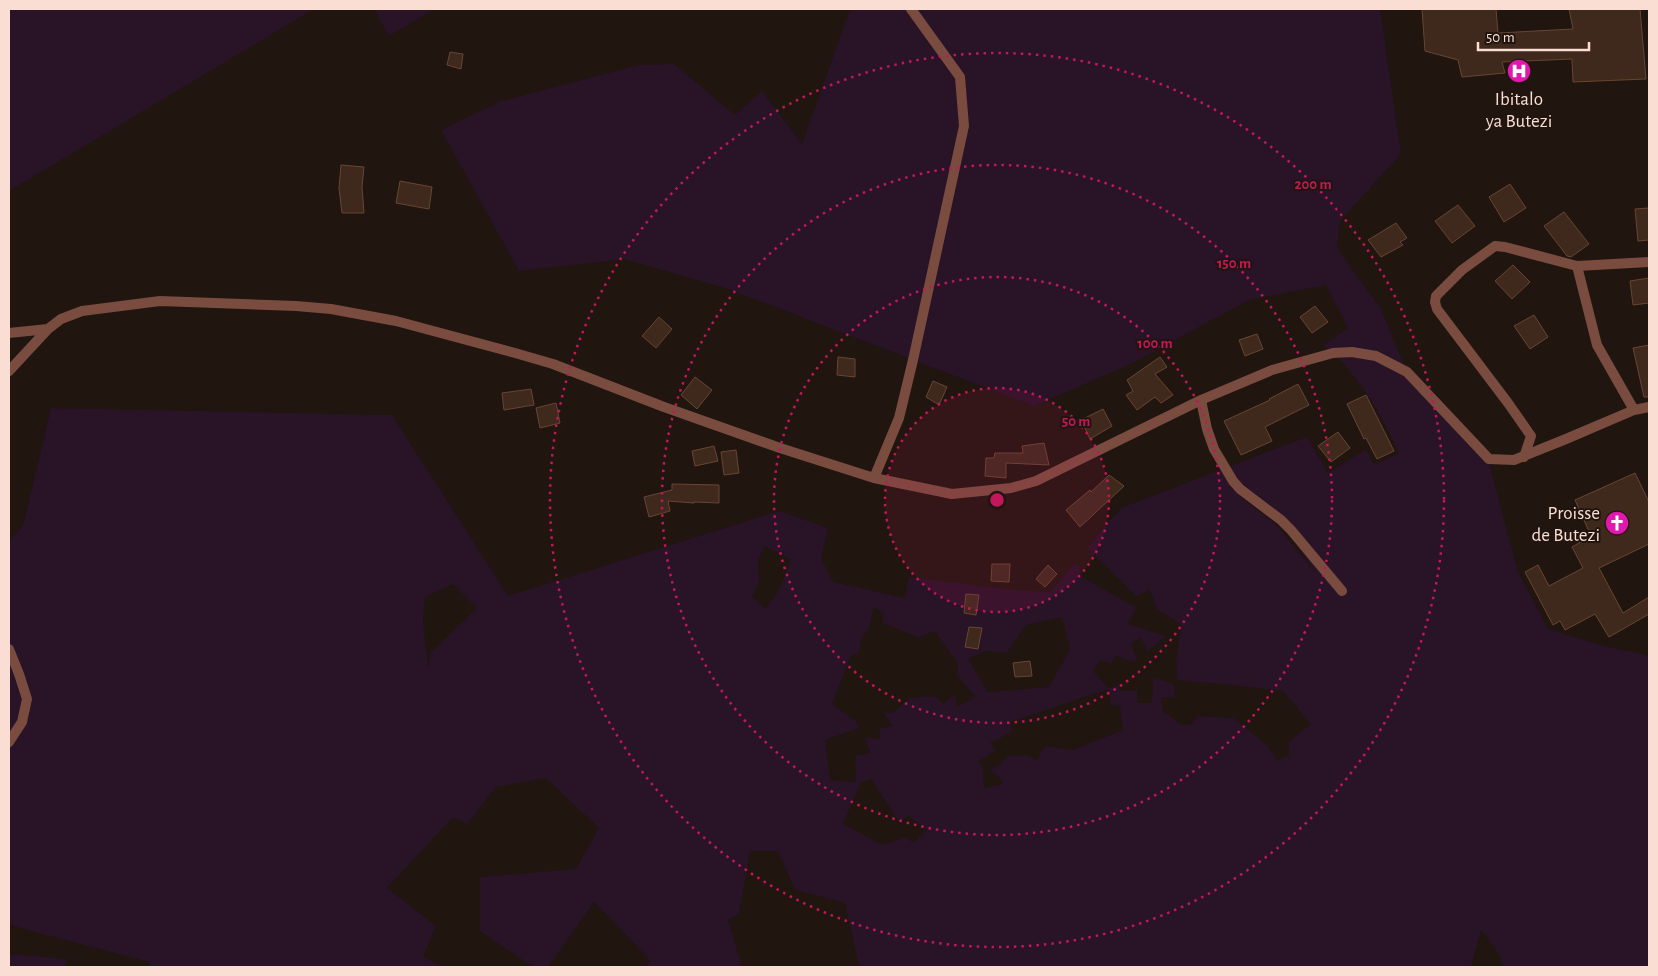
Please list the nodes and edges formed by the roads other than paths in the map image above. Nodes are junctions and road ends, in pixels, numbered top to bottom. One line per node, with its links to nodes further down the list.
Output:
1 (911, 9): 11 (street)
2 (1649, 262): 3 (street)
3 (1577, 266): 9 (street); 10 (street)
4 (48, 329): 5 (street); 6 (street); 11 (street)
5 (9, 333)
6 (9, 371)
7 (1201, 400): 10 (street); 11 (street); 12 (street)
8 (1649, 407): 9 (street)
9 (1634, 410): 10 (street)
10 (1524, 457)
11 (874, 478)
12 (1342, 591)
13 (9, 649): 14 (street)
14 (9, 742)

